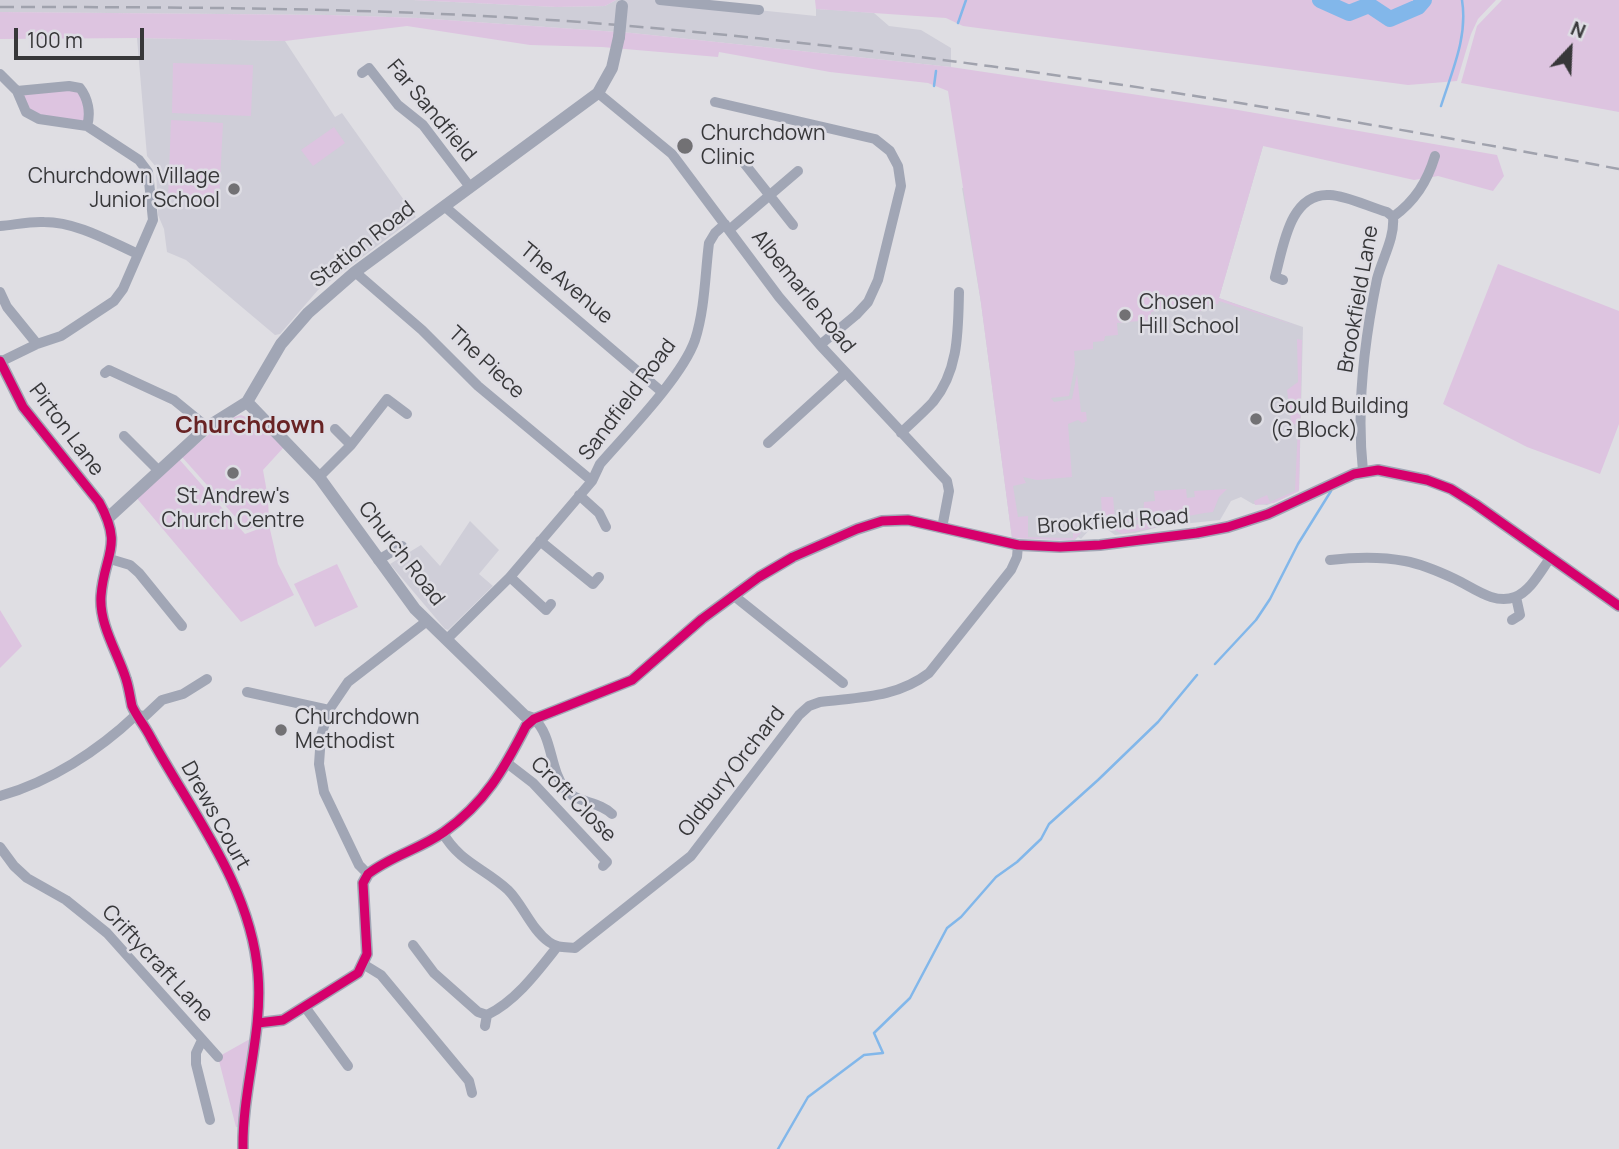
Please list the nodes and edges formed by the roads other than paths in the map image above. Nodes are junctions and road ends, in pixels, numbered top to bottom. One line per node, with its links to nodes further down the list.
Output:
1 (660, 0): 3 (street)
2 (622, 3): 7 (street, Station Road, bridge)
3 (759, 10)
4 (362, 73): 13 (street, Far Sandfield)
5 (0, 74): 6 (street)
6 (17, 91): 9 (street); 9 (street)
7 (598, 93): 13 (street, Station Road); 19 (street, Albemarle Road)
8 (715, 102): 26 (street)
9 (87, 125): 20 (street)
10 (1435, 156): 16 (street, Brookfield Lane)
11 (744, 163): 14 (street)
12 (798, 171): 14 (street, Sandfield Road)
13 (470, 187): 15 (street, Station Road)
14 (771, 194): 17 (street); 19 (street, Sandfield Road)
15 (444, 206): 21 (street, Station Road); 30 (street, The Avenue)
16 (1392, 217): 22 (street, Brookfield Lane); 40 (street, Brookfield Lane)
17 (793, 225)
18 (0, 226): 20 (street)
19 (727, 227): 26 (street, Albemarle Road); 30 (street, Sandfield Road)
20 (138, 254): 25 (street)
21 (355, 272): 31 (street, Station Road); 42 (street, The Piece)
22 (1283, 280)
23 (0, 292): 25 (street)
24 (959, 292): 35 (street)
25 (37, 344): 27 (street)
26 (820, 345): 29 (street, Albemarle Road)
27 (0, 361): 44 (street, Pirton Lane)
28 (109, 368): 33 (street)
29 (845, 373): 35 (street, Albemarle Road); 37 (street)
30 (662, 392): 42 (street, Sandfield Road)
31 (247, 402): 33 (street); 41 (street, Church Road)
32 (408, 414): 38 (street)
33 (206, 427): 39 (street)
34 (335, 429): 38 (street)
35 (901, 433): 46 (street, Albemarle Road)
36 (126, 443): 39 (street)
37 (768, 443)
38 (351, 445): 41 (street)
39 (159, 471): 44 (street)
40 (1363, 471): 48 (street, Brookfield Road); 51 (street, Brookfield Road)
41 (319, 477): 53 (street, Church Road)
42 (592, 481): 43 (street, Sandfield Road)
43 (579, 495): 45 (street); 47 (street, Sandfield Road)
44 (108, 518): 52 (street, Drews Court)
45 (606, 527)
46 (942, 528): 48 (street, Brookfield Road); 56 (street, Brookfield Road)
47 (540, 541): 54 (street, Sandfield Road); 55 (street)
48 (1018, 545): 77 (street, Oldbury Orchard)
49 (402, 546): 53 (street)
50 (1336, 555): 57 (street)
51 (1550, 556): 57 (street); 58 (street, Brookfield Road)
52 (110, 559): 62 (street); 68 (street, Drews Court)
53 (378, 560): 61 (street, Church Road)
54 (510, 577): 59 (street); 63 (street, Sandfield Road)
55 (593, 583)
56 (733, 595): 65 (street); 69 (street, Brookfield Road)
57 (1516, 597): 60 (street)
58 (1619, 606)
59 (545, 610)
60 (1520, 618)
61 (427, 621): 63 (street, Church Road); 67 (street)
62 (182, 626)
63 (447, 639): 69 (street, Church Road)
64 (207, 679): 68 (street)
65 (843, 683)
66 (247, 692): 67 (street)
67 (329, 710): 76 (street)
68 (136, 715): 71 (street); 81 (street, Drews Court)
69 (534, 719): 70 (street); 72 (street)
70 (507, 763): 73 (street); 75 (street, Croft Close)
71 (0, 796)
72 (609, 807)
73 (443, 833): 76 (street); 77 (street)
74 (0, 848): 82 (street, Criftycraft Lane)
75 (603, 866)
76 (368, 874): 79 (street)
77 (556, 947): 78 (street)
78 (412, 951)
79 (363, 964): 80 (street); 85 (street)
80 (305, 1007): 81 (street); 84 (street)
81 (258, 1023): 87 (street, Drews Court)
82 (202, 1040): 83 (street, Criftycraft Lane); 86 (street)
83 (218, 1057)
84 (348, 1066)
85 (472, 1093)
86 (211, 1120)
87 (243, 1149)

